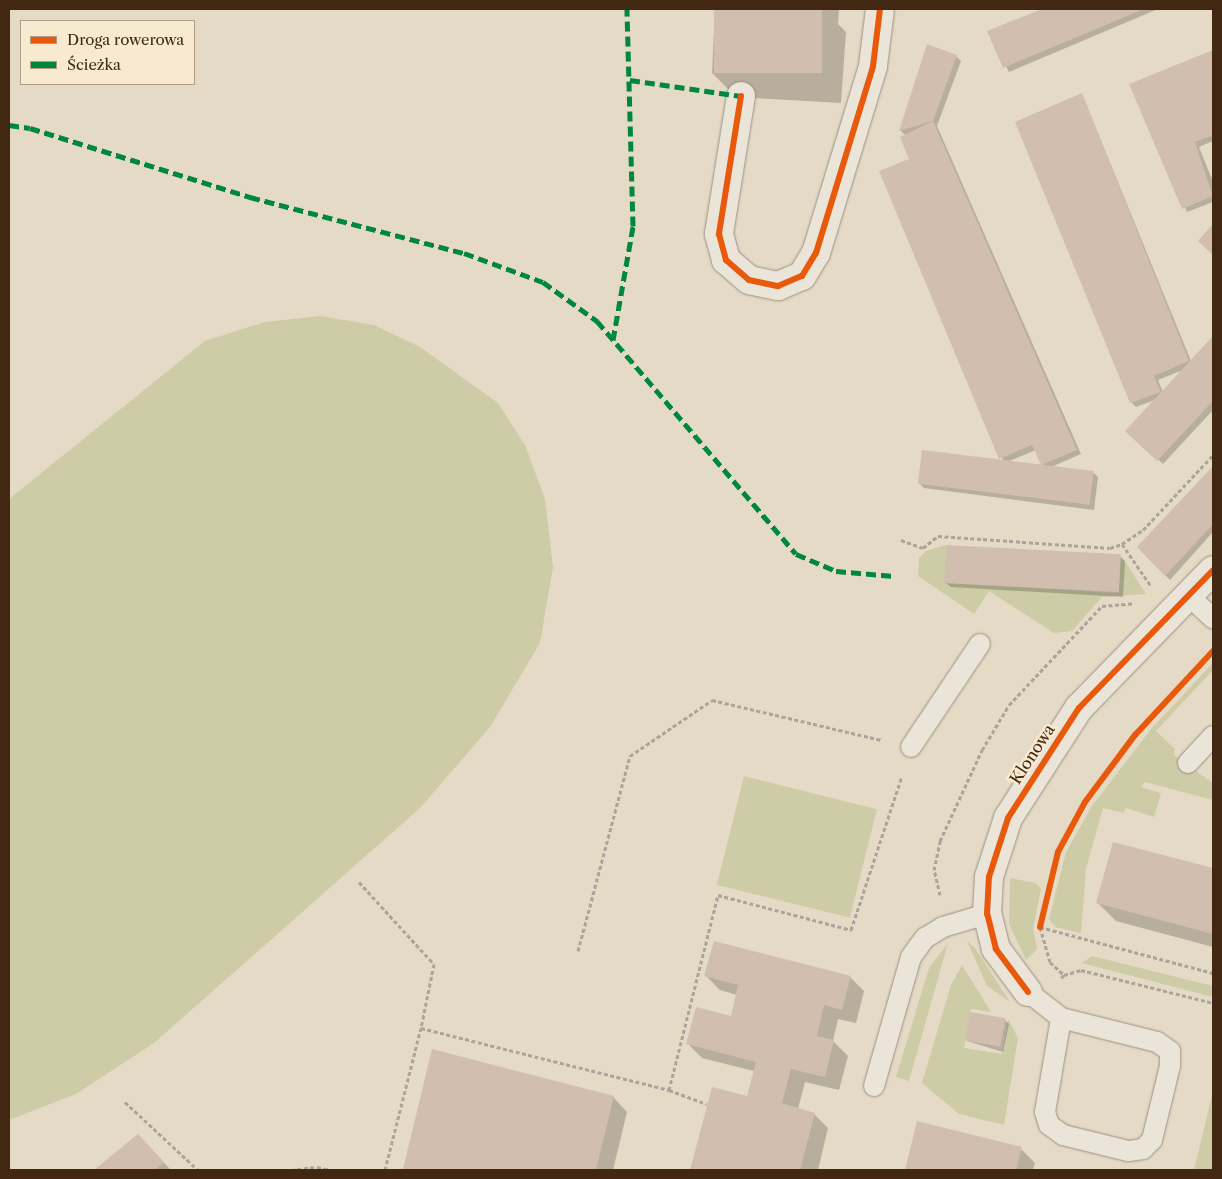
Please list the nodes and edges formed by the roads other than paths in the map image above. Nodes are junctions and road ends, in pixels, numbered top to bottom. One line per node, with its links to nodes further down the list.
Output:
1 (880, 9): 2 (street)
2 (741, 96)
3 (1213, 570): 4 (street, Klonowa)
4 (1189, 596): 5 (lane); 10 (street, Klonowa)
5 (1213, 618)
6 (980, 644): 8 (lane)
7 (1213, 736): 9 (lane)
8 (911, 746)
9 (1188, 763)
10 (987, 914): 11 (street, Klonowa); 13 (lane)
11 (1028, 992): 12 (lane)
12 (1061, 1018): 12 (lane)
13 (874, 1086)

